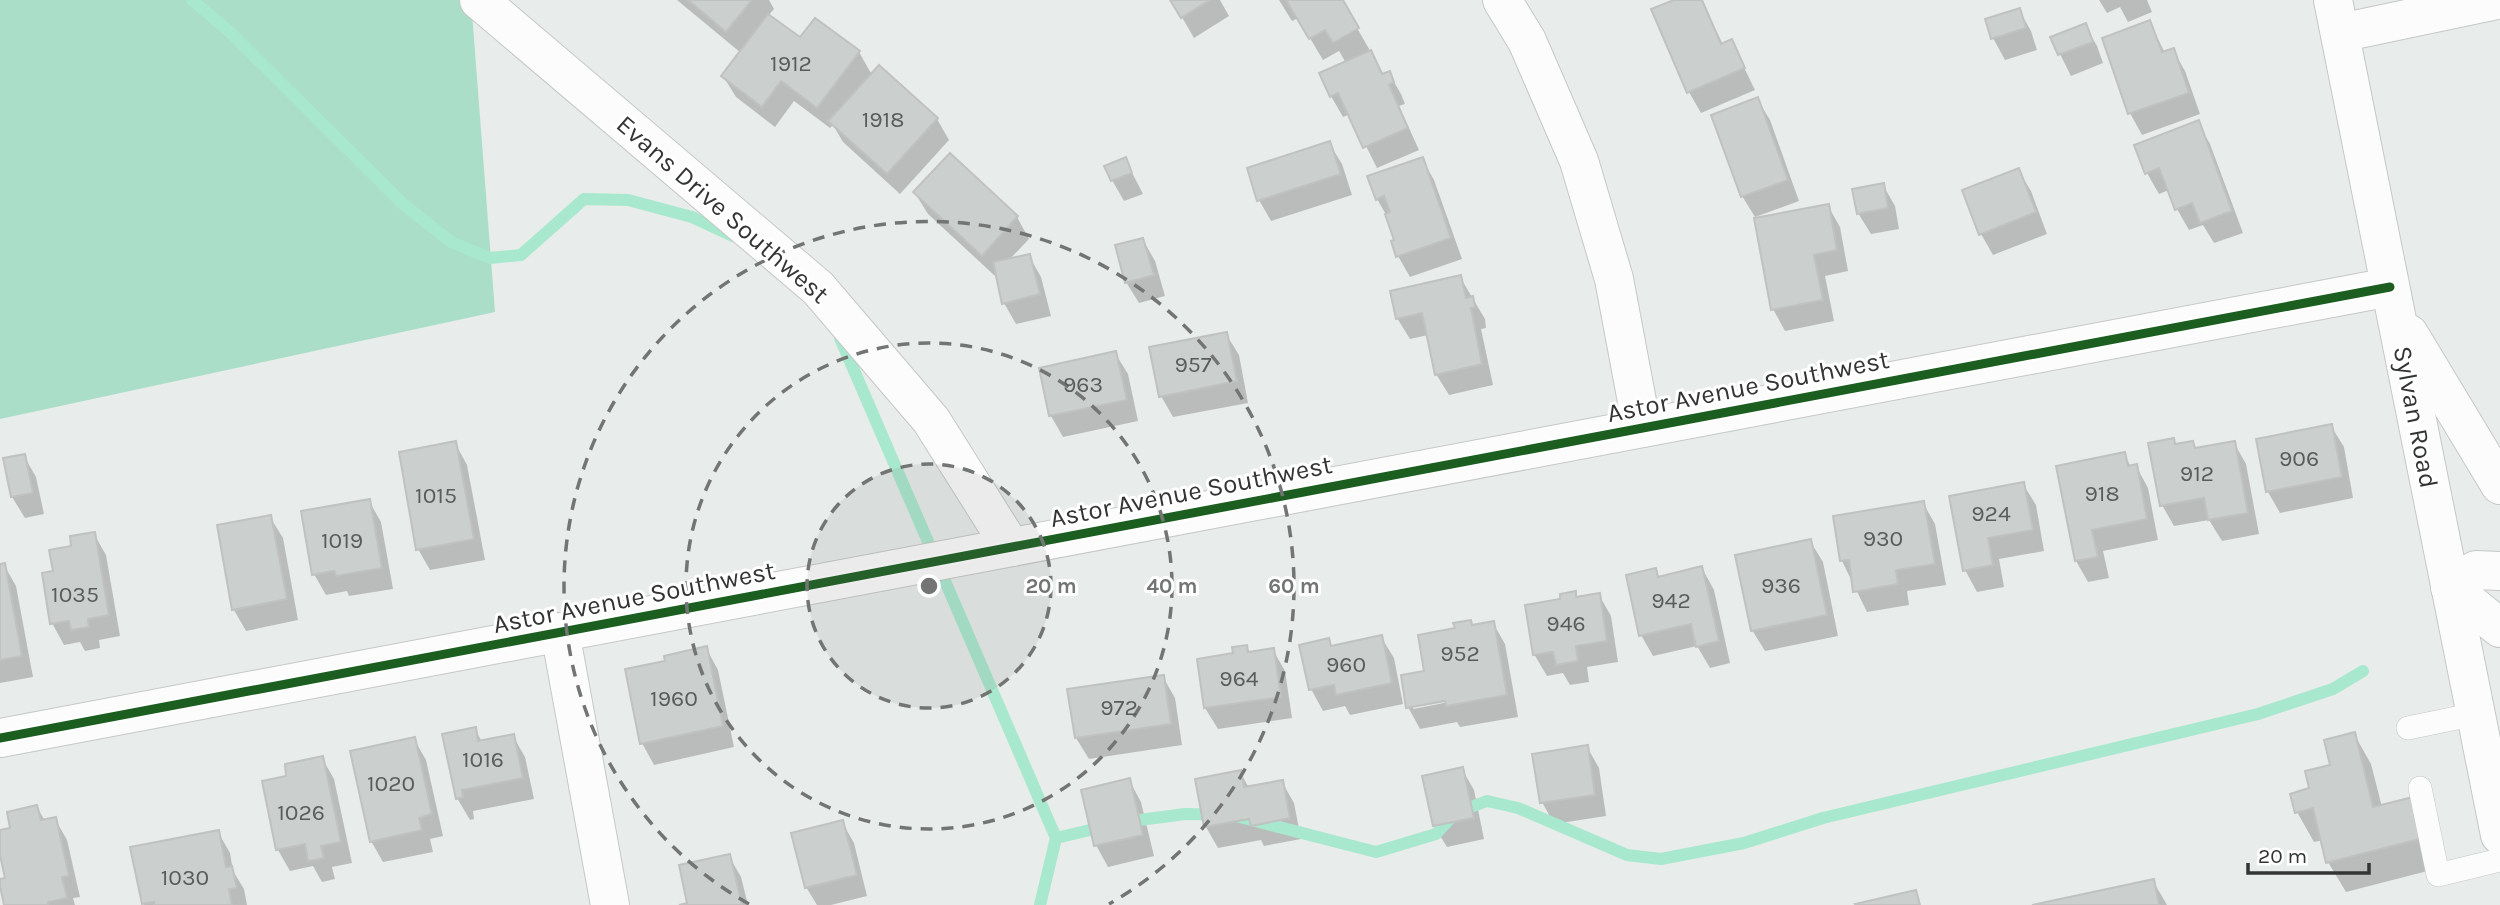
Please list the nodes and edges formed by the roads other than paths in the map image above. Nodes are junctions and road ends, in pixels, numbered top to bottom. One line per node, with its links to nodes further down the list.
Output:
1 (479, 0): 8 (street, Evans Drive Southwest)
2 (1502, 0): 6 (street)
3 (2497, 0): 4 (street)
4 (2336, 16): 5 (street, Sylvan Road)
5 (2392, 298): 6 (street, Astor Avenue Southwest); 7 (street); 10 (street, Sylvan Road)
6 (1642, 428): 8 (street, Astor Avenue Southwest)
7 (2500, 485)
8 (1012, 547): 12 (street, Astor Avenue Southwest)
9 (2500, 571): 10 (street)
10 (2450, 587): 11 (street); 13 (street, Sylvan Road)
11 (2500, 628)
12 (560, 632): 15 (street, Astor Avenue Southwest); 20 (street)
13 (2476, 714): 14 (lane); 16 (street, Sylvan Road)
14 (2408, 728)
15 (0, 738)
16 (2494, 764): 18 (street, Sylvan Road)
17 (2420, 788): 19 (lane)
18 (2500, 835)
19 (2500, 860)
20 (610, 905)

